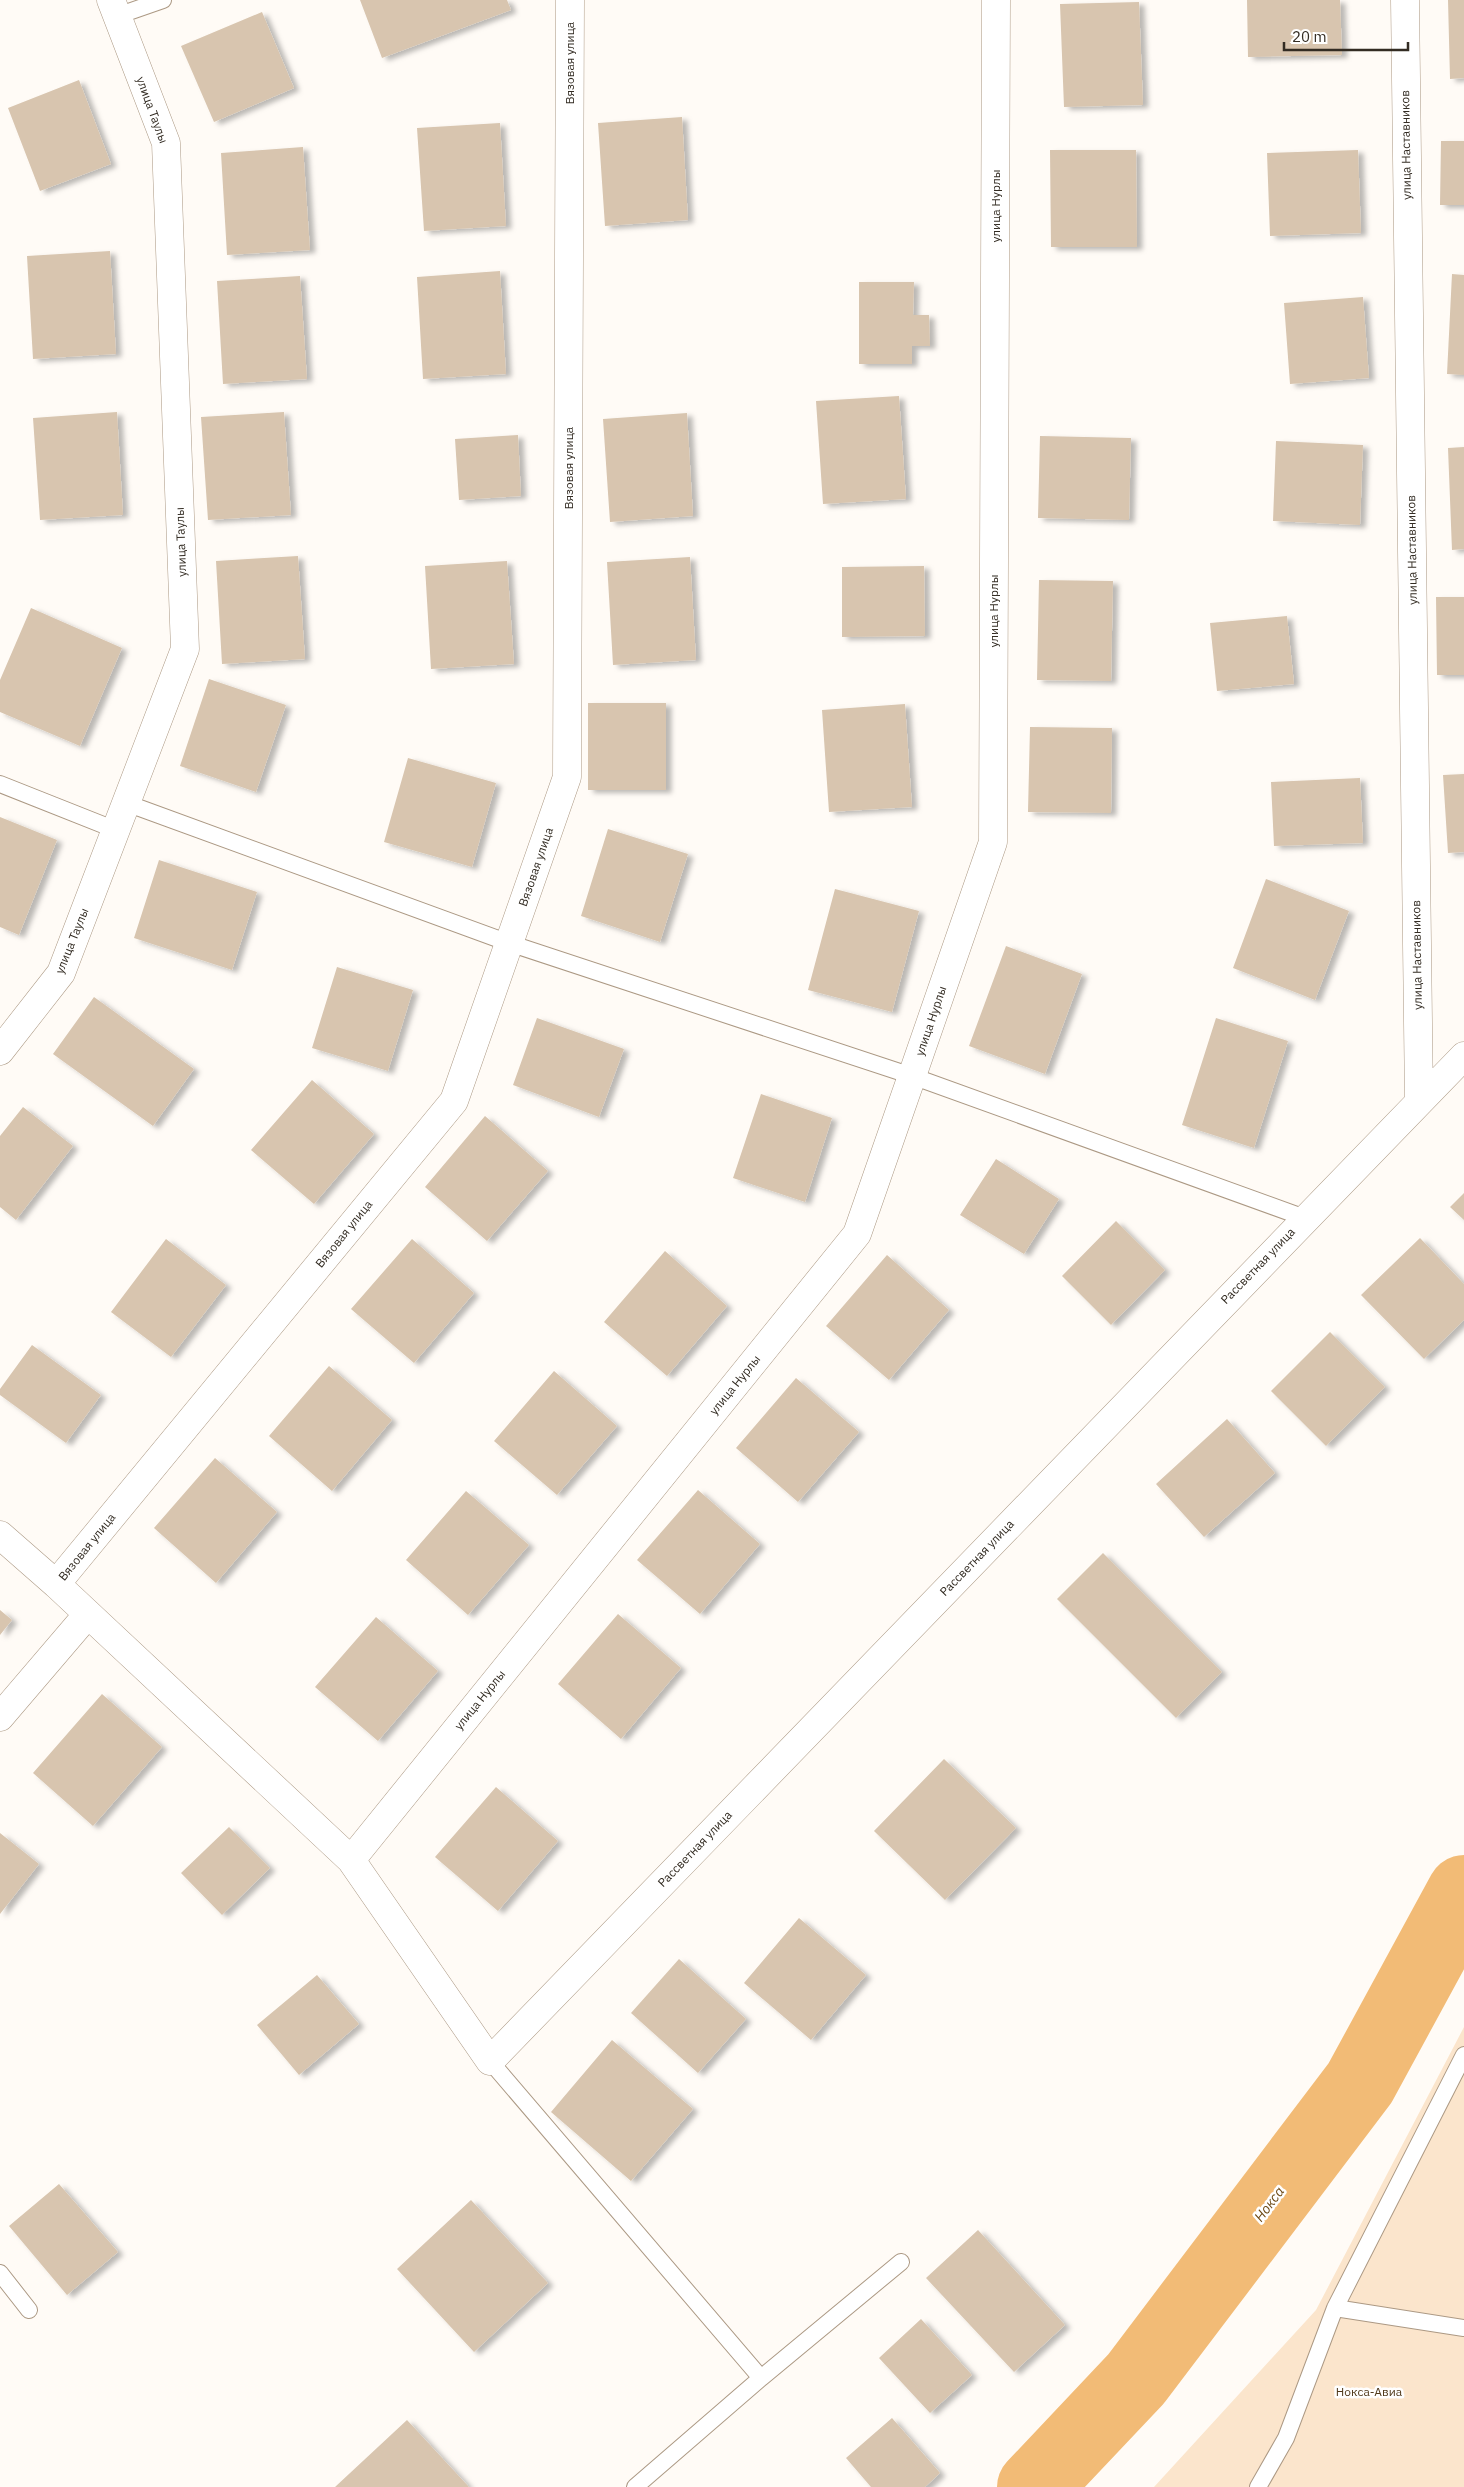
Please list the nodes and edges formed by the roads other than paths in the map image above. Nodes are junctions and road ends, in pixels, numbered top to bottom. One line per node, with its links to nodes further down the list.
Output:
1 (164, 0): 5 (lane)
2 (570, 0): 9 (street, Вязовая улица)
3 (996, 0): 12 (street, улица Нурлы)
4 (1404, 0): 13 (street, улица Наставников)
5 (114, 8): 7 (street, улица Таулы)
6 (0, 784): 8 (lane)
7 (126, 803): 8 (street, улица Таулы); 9 (lane)
8 (116, 830): 10 (street, улица Таулы)
9 (509, 943): 12 (lane); 16 (street, Вязовая улица)
10 (0, 1051)
11 (1464, 1056): 13 (street, Рассветная улица)
12 (912, 1076): 14 (lane); 19 (street, улица Нурлы)
13 (1419, 1101): 14 (street, Рассветная улица)
14 (1305, 1218): 21 (street, Рассветная улица)
15 (0, 1535): 16 (street)
16 (56, 1584): 17 (street)
17 (88, 1614): 18 (street); 19 (street)
18 (0, 1717)
19 (351, 1860): 21 (street)
20 (1464, 2055): 24 (lane)
21 (490, 2061): 27 (lane)
22 (901, 2262): 27 (lane)
23 (0, 2273): 25 (lane)
24 (1335, 2308): 26 (lane); 29 (lane)
25 (28, 2310)
26 (1464, 2328)
27 (760, 2378): 28 (lane)
28 (635, 2487)
29 (1258, 2487)

